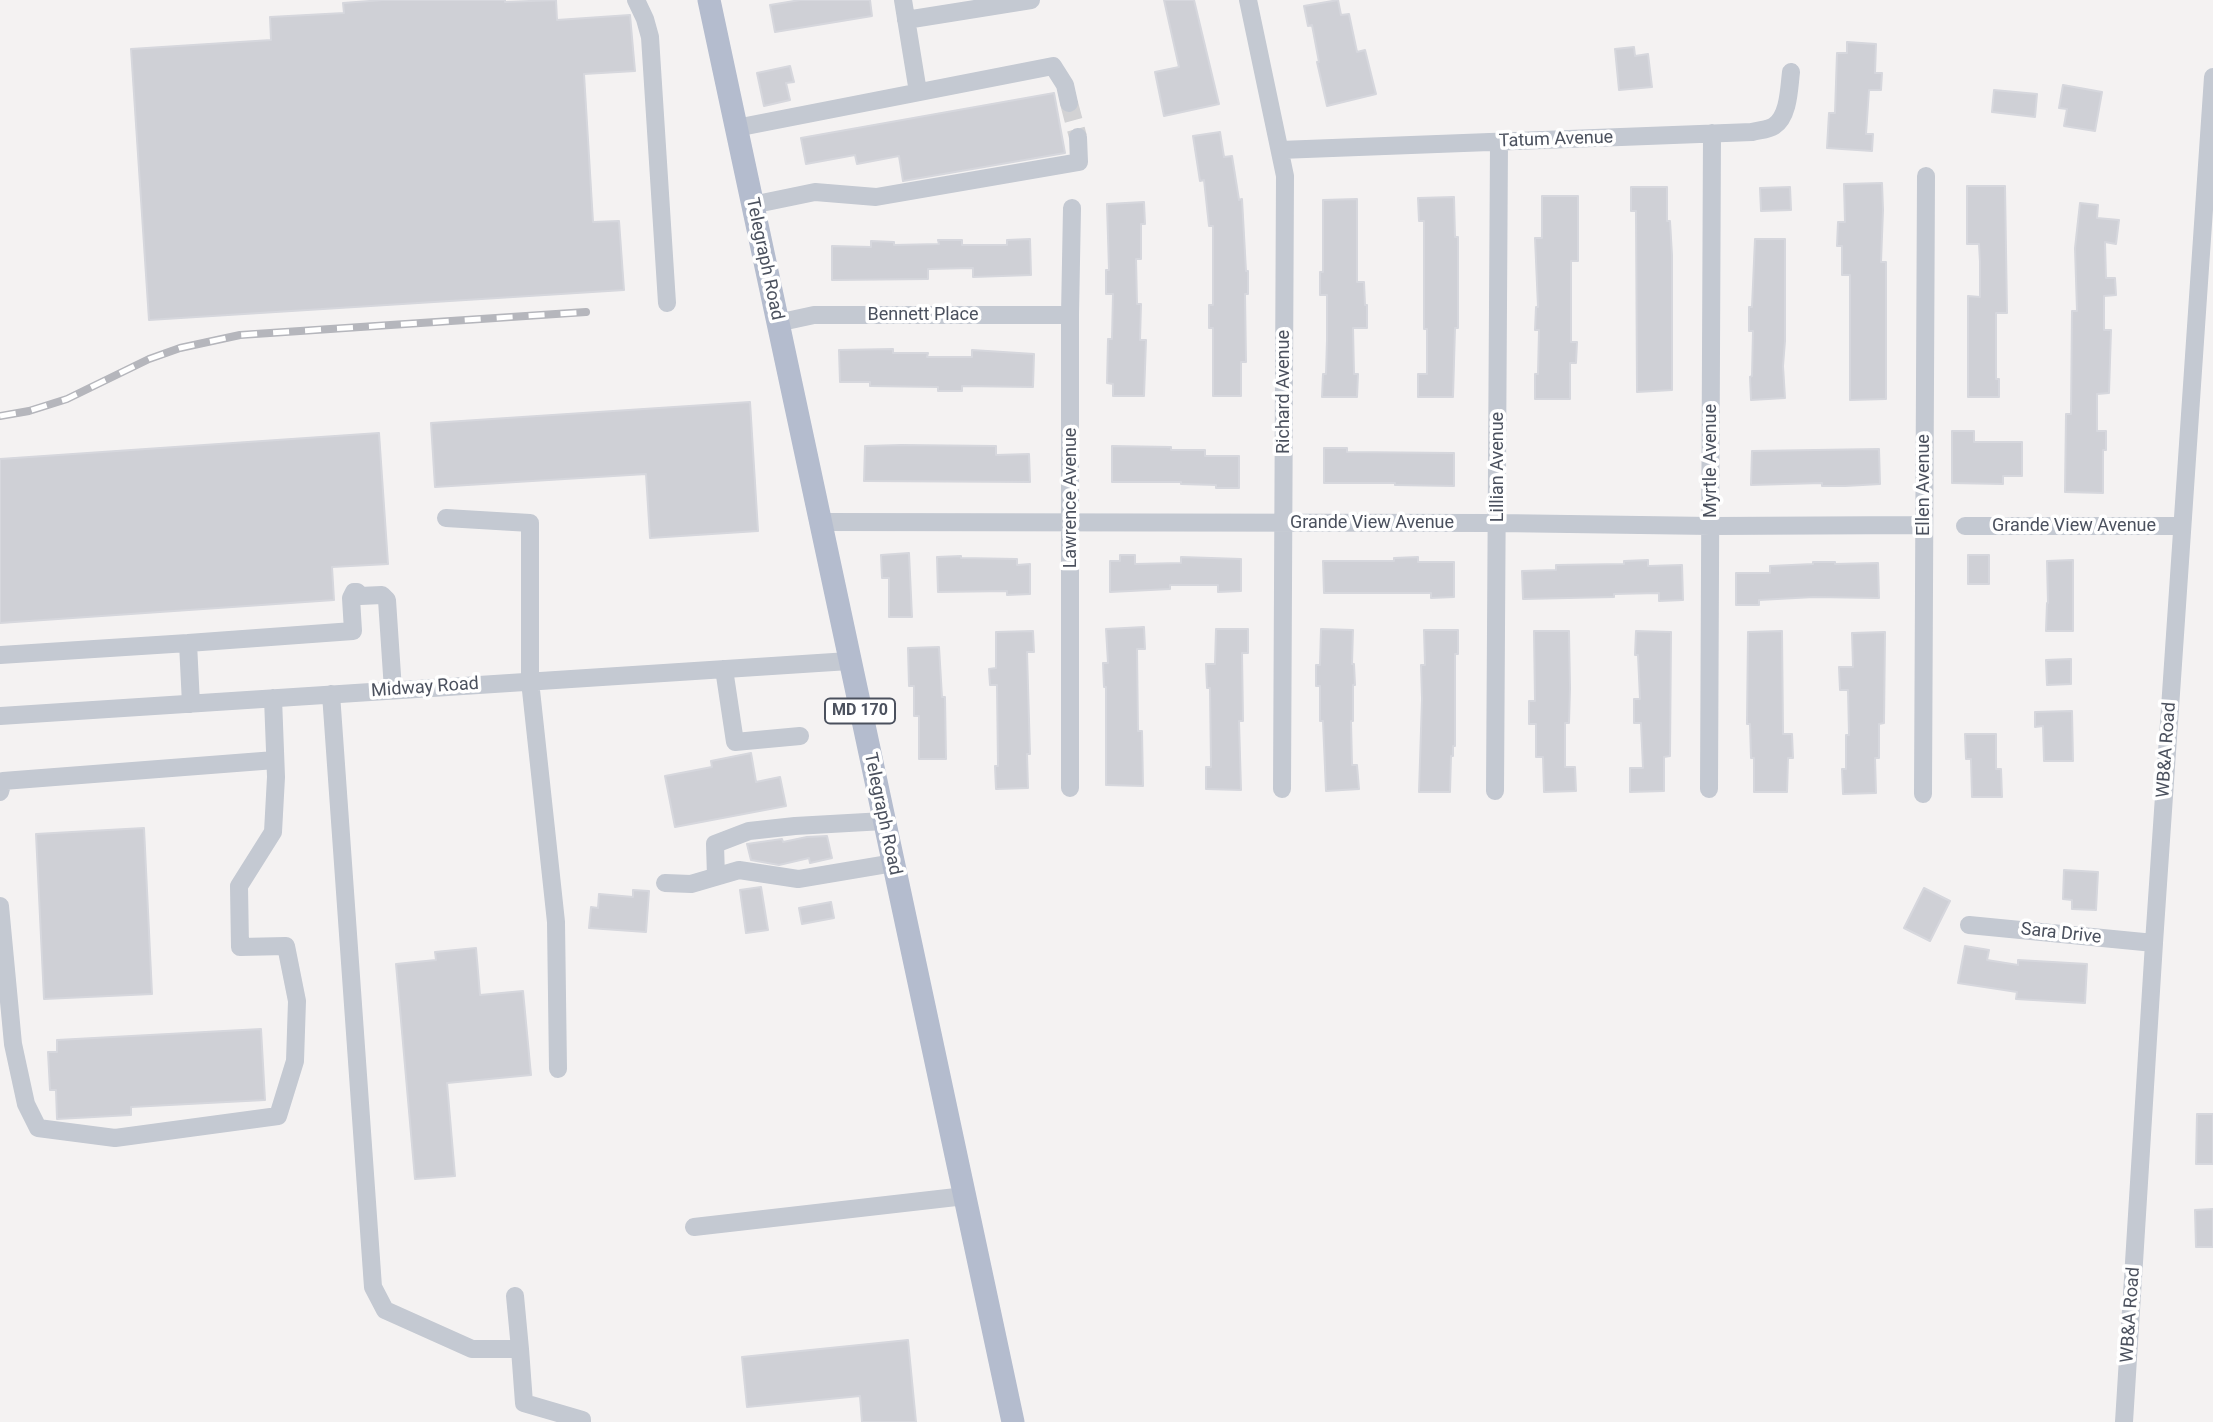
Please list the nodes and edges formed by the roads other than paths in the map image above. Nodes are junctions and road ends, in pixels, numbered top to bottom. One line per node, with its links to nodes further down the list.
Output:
1 (636, 0): 19 (street)
2 (709, 0): 11 (main road, Telegraph Road / MD 170)
3 (903, 0): 6 (street)
4 (1031, 0): 6 (street)
5 (1248, 0): 15 (street, Richard Avenue)
6 (906, 20): 9 (street)
7 (1791, 72): 12 (street, Tatum Avenue)
8 (2213, 77): 30 (street, WB&A Road)
9 (918, 92): 10 (street); 11 (street)
10 (1069, 103)
11 (736, 128): 17 (main road, Telegraph Road / MD 170)
12 (1712, 133): 14 (street, Tatum Avenue); 28 (street, Myrtle Avenue)
13 (1078, 137): 17 (street)
14 (1499, 142): 15 (street, Tatum Avenue); 26 (street, Lillian Avenue)
15 (1280, 150): 25 (street, Richard Avenue)
16 (1926, 176): 27 (street, Ellen Avenue)
17 (752, 205): 21 (main road, Telegraph Road / MD 170)
18 (1072, 208): 20 (street, Lawrence Avenue)
19 (667, 303)
20 (1070, 315): 21 (street, Bennett Place); 24 (street, Lawrence Avenue)
21 (778, 323): 23 (main road, Telegraph Road / MD 170)
22 (446, 518): 35 (street)
23 (819, 522): 24 (street, Grande View Avenue); 33 (main road, Telegraph Road / MD 170)
24 (1071, 522): 25 (street, Grande View Avenue); 43 (street, Lawrence Avenue)
25 (1283, 522): 26 (street, Grande View Avenue); 44 (street, Richard Avenue)
26 (1498, 523): 28 (street, Grande View Avenue); 46 (street, Lillian Avenue)
27 (1924, 525): 28 (street, Grande View Avenue); 48 (street, Ellen Avenue)
28 (1711, 526): 45 (street, Myrtle Avenue)
29 (1965, 526): 30 (street, Grande View Avenue)
30 (2182, 526): 55 (street, WB&A Road)
31 (188, 643): 32 (street); 36 (street); 39 (street)
32 (0, 655)
33 (849, 661): 34 (street, Midway Road); 49 (main road, Telegraph Road / MD 170)
34 (724, 669): 35 (street, Midway Road); 41 (street)
35 (530, 681): 36 (street, Midway Road); 56 (street)
36 (393, 690): 37 (street, Midway Road)
37 (331, 694): 38 (street, Midway Road); 60 (street)
38 (273, 698): 39 (street, Midway Road); 42 (street)
39 (191, 704): 40 (street, Midway Road)
40 (0, 716)
41 (800, 736)
42 (275, 760): 47 (street); 53 (street)
43 (1070, 788)
44 (1282, 789)
45 (1709, 789)
46 (1495, 791)
47 (0, 792)
48 (1923, 794)
49 (884, 821): 50 (main road, Telegraph Road / MD 170); 51 (street)
50 (893, 863): 51 (street); 57 (main road, Telegraph Road / MD 170)
51 (716, 877): 52 (street)
52 (665, 883)
53 (0, 906)
54 (1969, 925): 55 (street, Sara Drive)
55 (2154, 943): 63 (street, WB&A Road)
56 (558, 1069)
57 (965, 1196): 58 (street); 62 (main road, Telegraph Road / MD 170)
58 (694, 1227)
59 (515, 1296): 60 (street)
60 (520, 1349): 61 (street)
61 (582, 1422)
62 (1013, 1422)
63 (2124, 1422)

